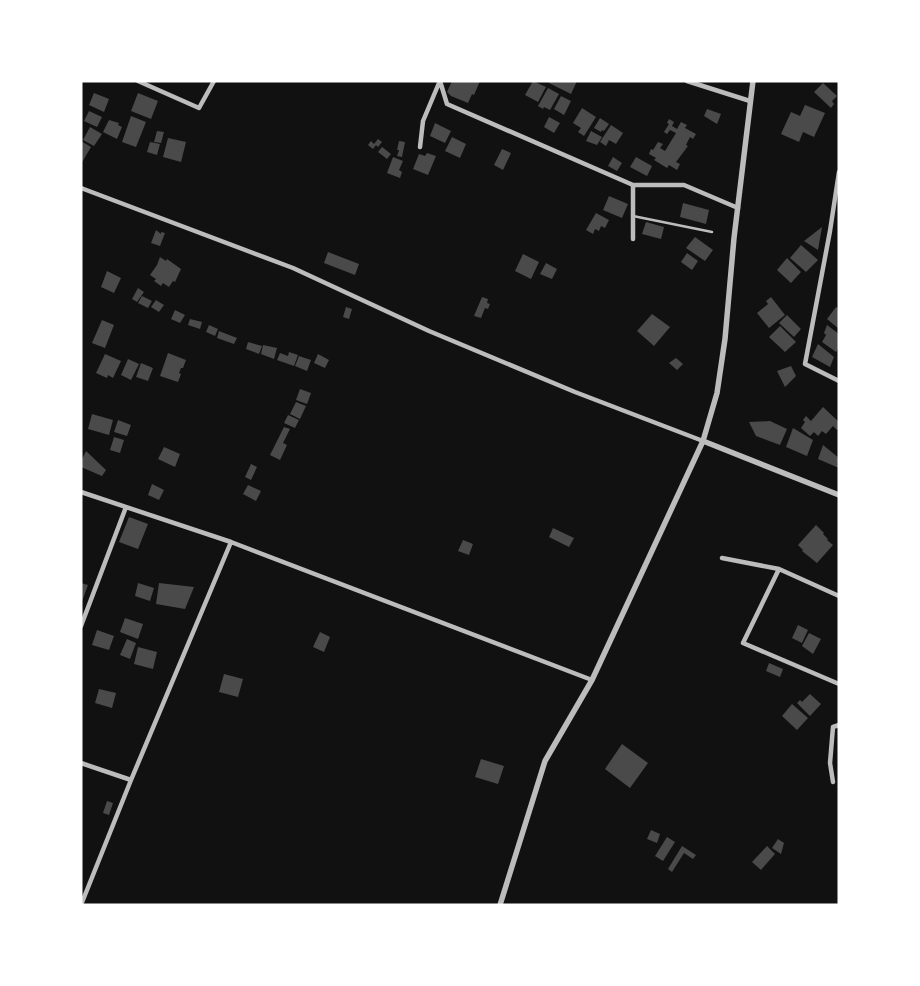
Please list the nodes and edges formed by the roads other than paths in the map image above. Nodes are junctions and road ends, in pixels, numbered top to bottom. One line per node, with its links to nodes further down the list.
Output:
1 (138, 81): 2 (street)
2 (214, 81)
3 (687, 81): 6 (street)
4 (753, 81): 6 (street)
5 (439, 82): 7 (street); 9 (street)
6 (750, 101): 11 (street)
7 (420, 147)
8 (839, 172): 15 (street)
9 (633, 185): 11 (street); 12 (street)
10 (81, 188): 16 (street)
11 (738, 208): 16 (street)
12 (633, 216): 13 (lane); 14 (street)
13 (712, 232)
14 (633, 239)
15 (839, 381)
16 (703, 441): 18 (street); 25 (street)
17 (81, 492): 19 (street)
18 (839, 495)
19 (126, 507): 20 (street); 24 (street)
20 (231, 542): 25 (street); 29 (street)
21 (722, 558): 22 (street)
22 (779, 569): 23 (street); 26 (street)
23 (839, 596)
24 (81, 626)
25 (592, 680): 32 (street)
26 (839, 684)
27 (839, 725): 30 (street)
28 (81, 763): 29 (street)
29 (131, 780): 31 (street)
30 (833, 782)
31 (81, 905)
32 (500, 905)

